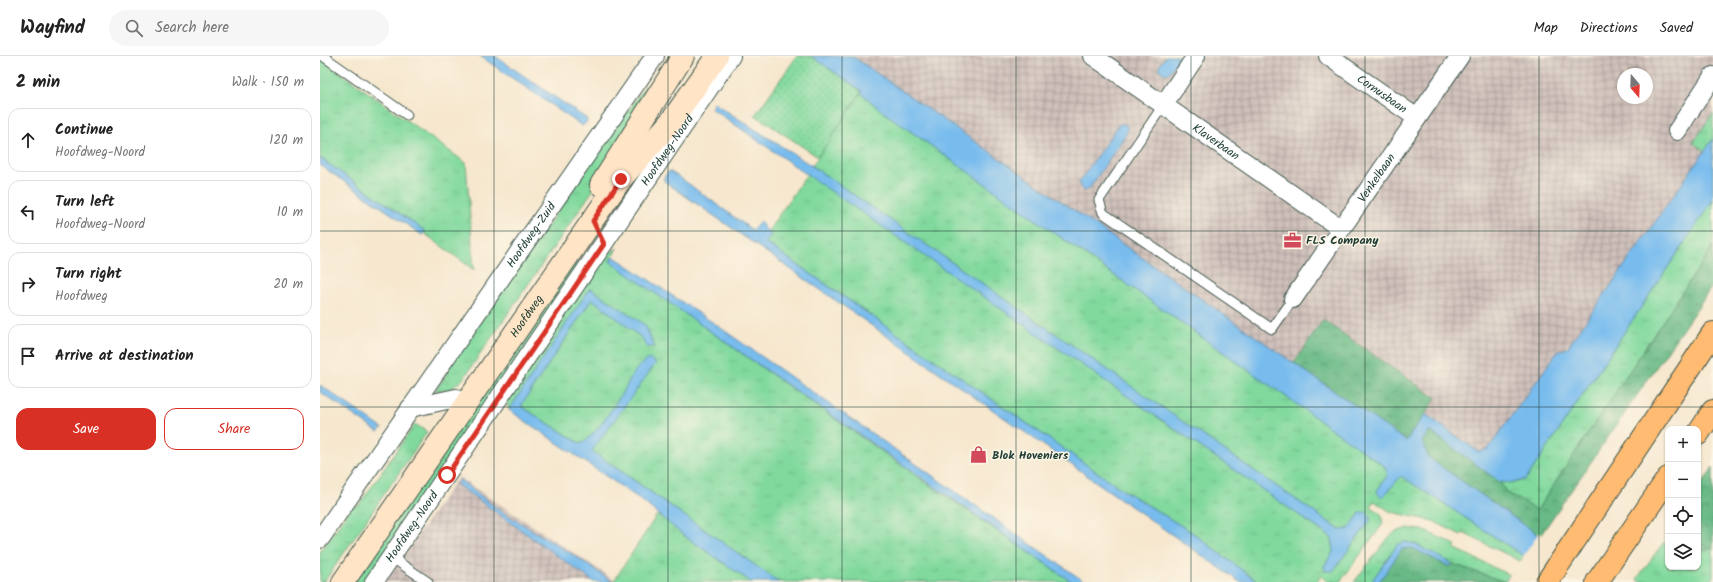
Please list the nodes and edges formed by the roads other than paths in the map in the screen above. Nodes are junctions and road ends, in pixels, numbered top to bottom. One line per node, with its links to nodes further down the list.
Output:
1 (323, 56): 13 (lane)
2 (717, 56): 16 (main road, Hoofdweg)
3 (732, 56): 18 (street, Hoofdweg-Noord)
4 (1093, 56): 12 (street, Klaverbaan)
5 (1196, 56): 12 (street)
6 (1328, 56): 14 (street, Cornusbaan)
7 (1460, 56): 14 (street, Venkelbaan)
8 (682, 57): 9 (street); 11 (main road, Hoofdweg)
9 (653, 59): 11 (street); 23 (street, Hoofdweg-Zuid)
10 (1713, 76): 15 (street)
11 (660, 93): 22 (main road, Hoofdweg)
12 (1164, 104): 17 (street, Klaverbaan); 20 (lane)
13 (407, 115)
14 (1417, 118): 17 (street, Venkelbaan)
15 (1676, 131)
16 (593, 221): 18 (street); 19 (main road, Hoofdweg)
17 (1340, 228): 20 (street, Venkelbaan)
18 (601, 249): 19 (street); 28 (street, Hoofdweg-Noord)
19 (569, 254): 31 (main road, Hoofdweg)
20 (1293, 299)
21 (1713, 333): 29 (highway)
22 (456, 398): 23 (street); 30 (main road, Hoofdweg)
23 (410, 408): 27 (street, Hoofdweg-Zuid)
24 (1713, 411): 25 (highway)
25 (1701, 429)
26 (1665, 482): 34 (highway)
27 (320, 538)
28 (391, 557): 32 (street, Hoofdweg-Noord); 33 (lane)
29 (1547, 581)
30 (328, 582)
31 (343, 582)
32 (374, 582)
33 (428, 582)
34 (1598, 582)

